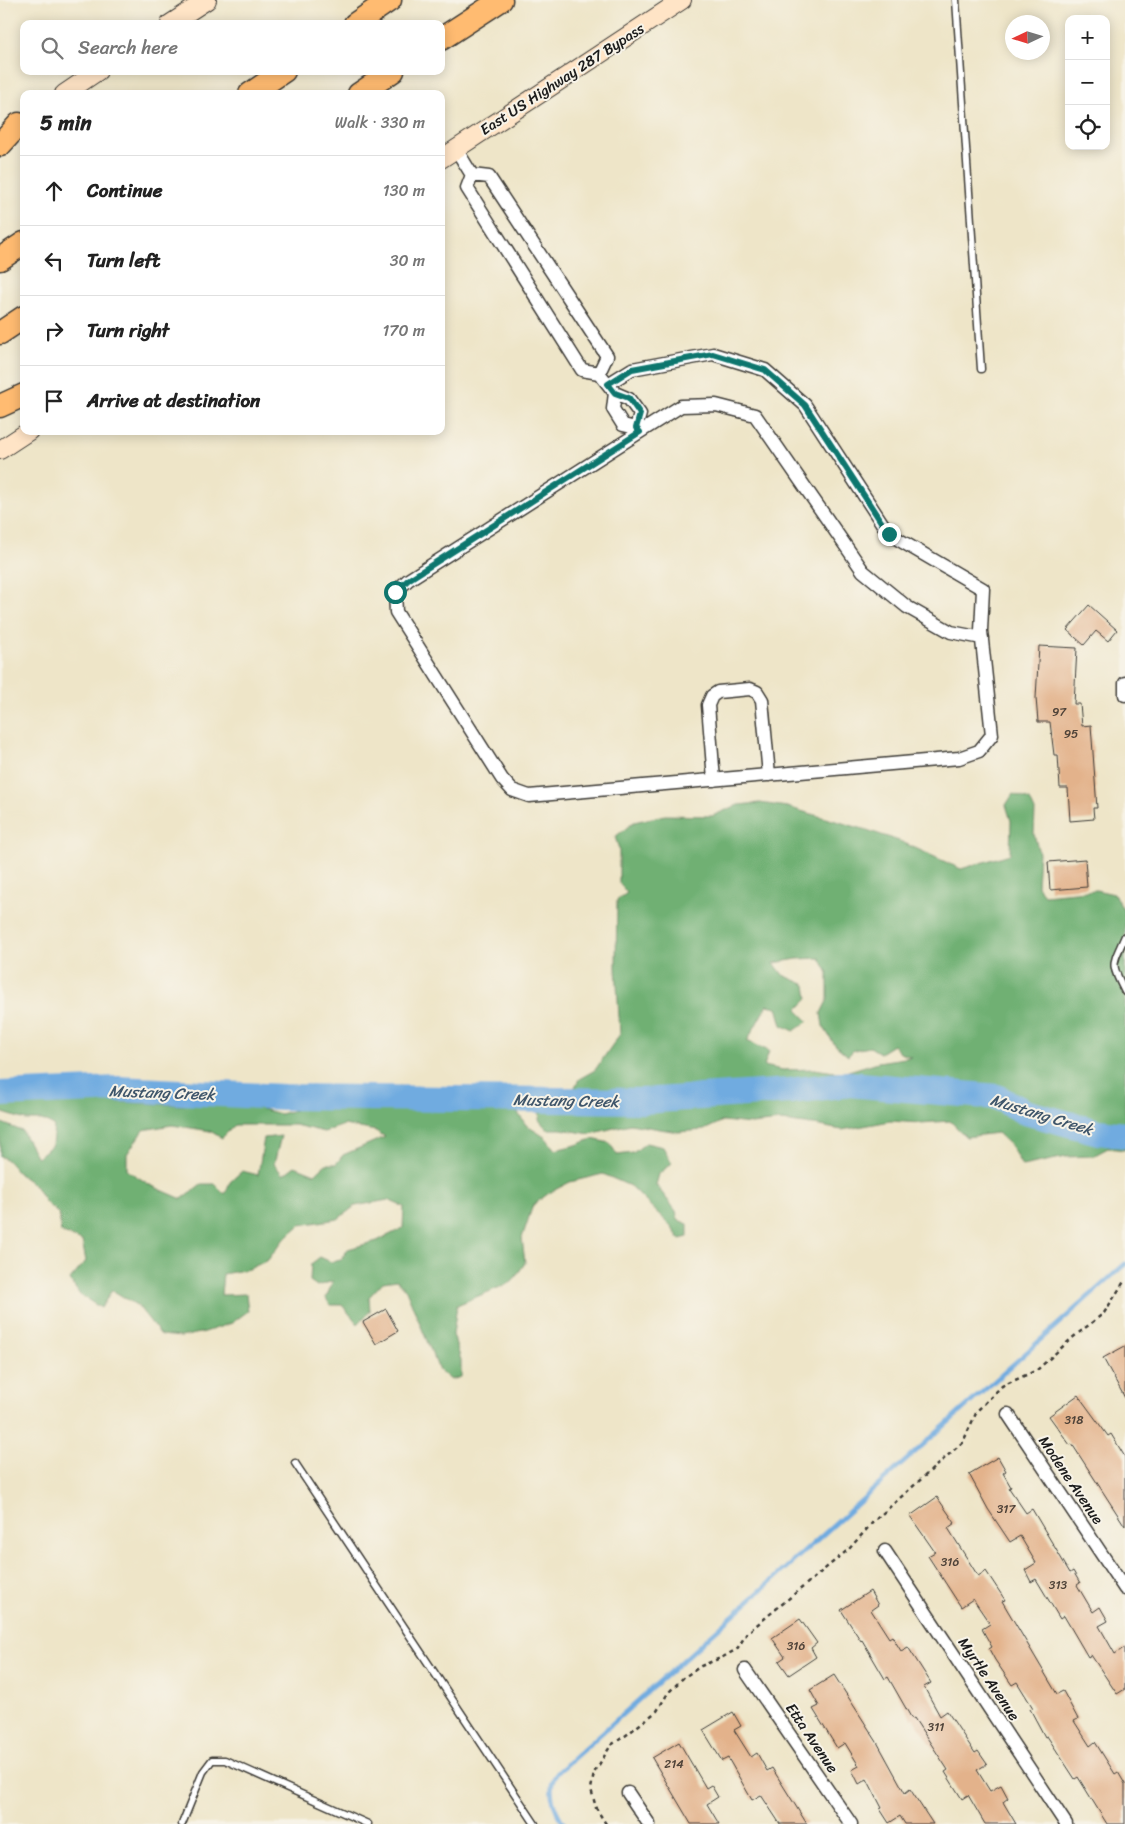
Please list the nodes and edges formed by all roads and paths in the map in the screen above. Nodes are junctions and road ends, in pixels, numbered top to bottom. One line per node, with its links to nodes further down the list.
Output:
1 (207, 0): 6 (main road)
2 (390, 0): 7 (highway)
3 (501, 0): 8 (highway)
4 (682, 0): 19 (main road, East US Highway 287 Bypass)
5 (956, 0): 25 (lane)
6 (176, 20)
7 (361, 20)
8 (445, 36)
9 (92, 75): 12 (main road)
10 (278, 75): 13 (highway)
11 (387, 75): 14 (highway)
12 (70, 90)
13 (256, 90)
14 (365, 90)
15 (20, 124): 17 (main road)
16 (20, 124): 18 (highway)
17 (0, 136)
18 (0, 145)
19 (449, 154): 20 (street)
20 (472, 175): 26 (street); 26 (street)
21 (20, 246): 22 (highway)
22 (0, 259)
23 (20, 320): 24 (highway)
24 (0, 333)
25 (981, 369)
26 (599, 373): 27 (street)
27 (611, 388): 30 (street); 30 (street); 33 (street)
28 (20, 397): 29 (highway)
29 (0, 406)
30 (638, 430): 33 (street); 35 (street)
31 (22, 435): 32 (main road)
32 (0, 450)
33 (982, 638): 34 (street)
34 (769, 775): 35 (street); 35 (street)
35 (714, 780)
36 (1125, 936): 37 (lane)
37 (1125, 992)
38 (1125, 1280): 48 (path)
39 (1008, 1414): 42 (street, Modene Avenue)
40 (295, 1463): 47 (lane)
41 (885, 1551): 51 (street, Myrtle Avenue)
42 (1125, 1589)
43 (746, 1670): 50 (street, Etta Avenue)
44 (628, 1793): 49 (street)
45 (182, 1824): 46 (lane)
46 (368, 1824)
47 (535, 1824)
48 (606, 1824)
49 (649, 1824)
50 (851, 1824)
51 (1066, 1824)

